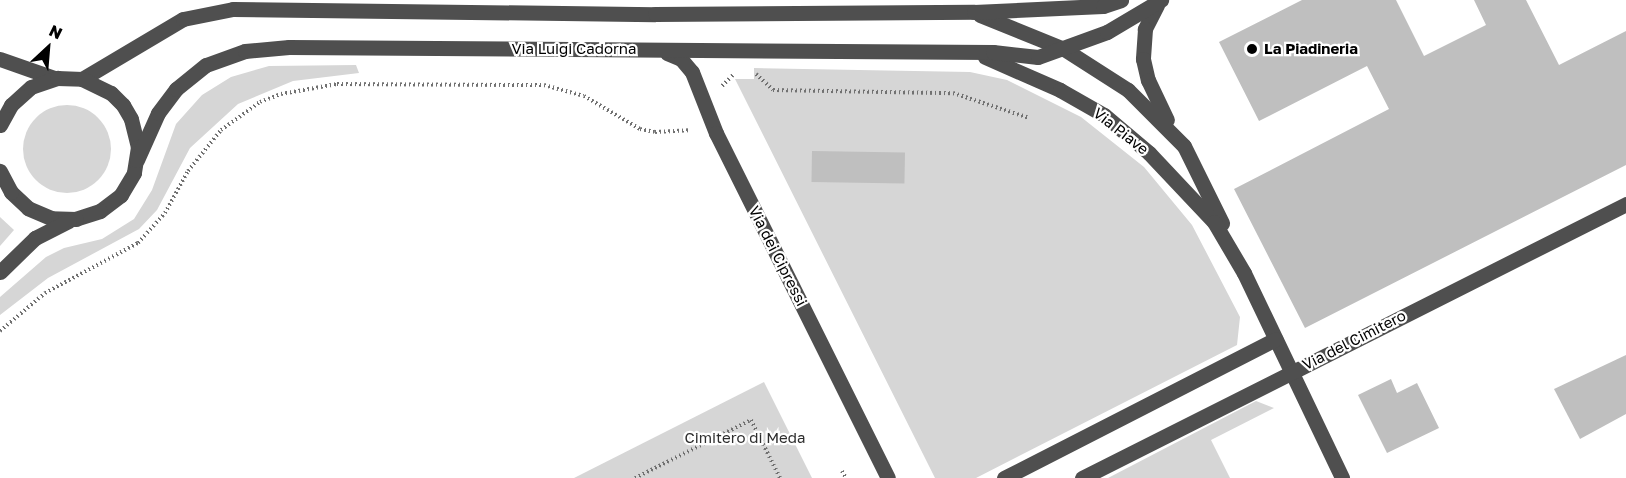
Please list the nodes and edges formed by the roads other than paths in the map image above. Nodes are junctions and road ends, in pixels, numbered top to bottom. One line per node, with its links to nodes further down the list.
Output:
1 (648, 0): 6 (street)
2 (1121, 0): 5 (street)
3 (1161, 0): 7 (street, Via Luigi Cadorna); 14 (street, Via Piave)
4 (317, 4): 6 (street); 12 (street)
5 (974, 12): 6 (street); 7 (street)
6 (655, 14)
7 (1064, 49): 9 (street, Via Luigi Cadorna); 14 (street, Via Piave)
8 (656, 50): 9 (street, Via Luigi Cadorna); 15 (street, Via Luigi Cadorna); 23 (street, Via dei Cipressi)
9 (972, 54): 19 (street, Via Piave)
10 (0, 58): 11 (street)
11 (57, 78): 12 (street); 13 (street)
12 (82, 79): 15 (street)
13 (0, 125)
14 (1175, 132): 19 (street, Via Piave)
15 (137, 160): 18 (street, Via Luigi Cadorna)
16 (0, 171): 18 (street)
17 (1626, 204): 22 (street, Via del Cimitero)
18 (76, 219): 20 (street, Via Luigi Cadorna)
19 (1234, 254): 21 (street, Via Piave)
20 (0, 272)
21 (1276, 339): 22 (street, Via Piave); 24 (street)
22 (1291, 372): 25 (street, Via del Cimitero); 26 (street, Via Piave)
23 (888, 478)
24 (1004, 478)
25 (1082, 478)
26 (1342, 478)

